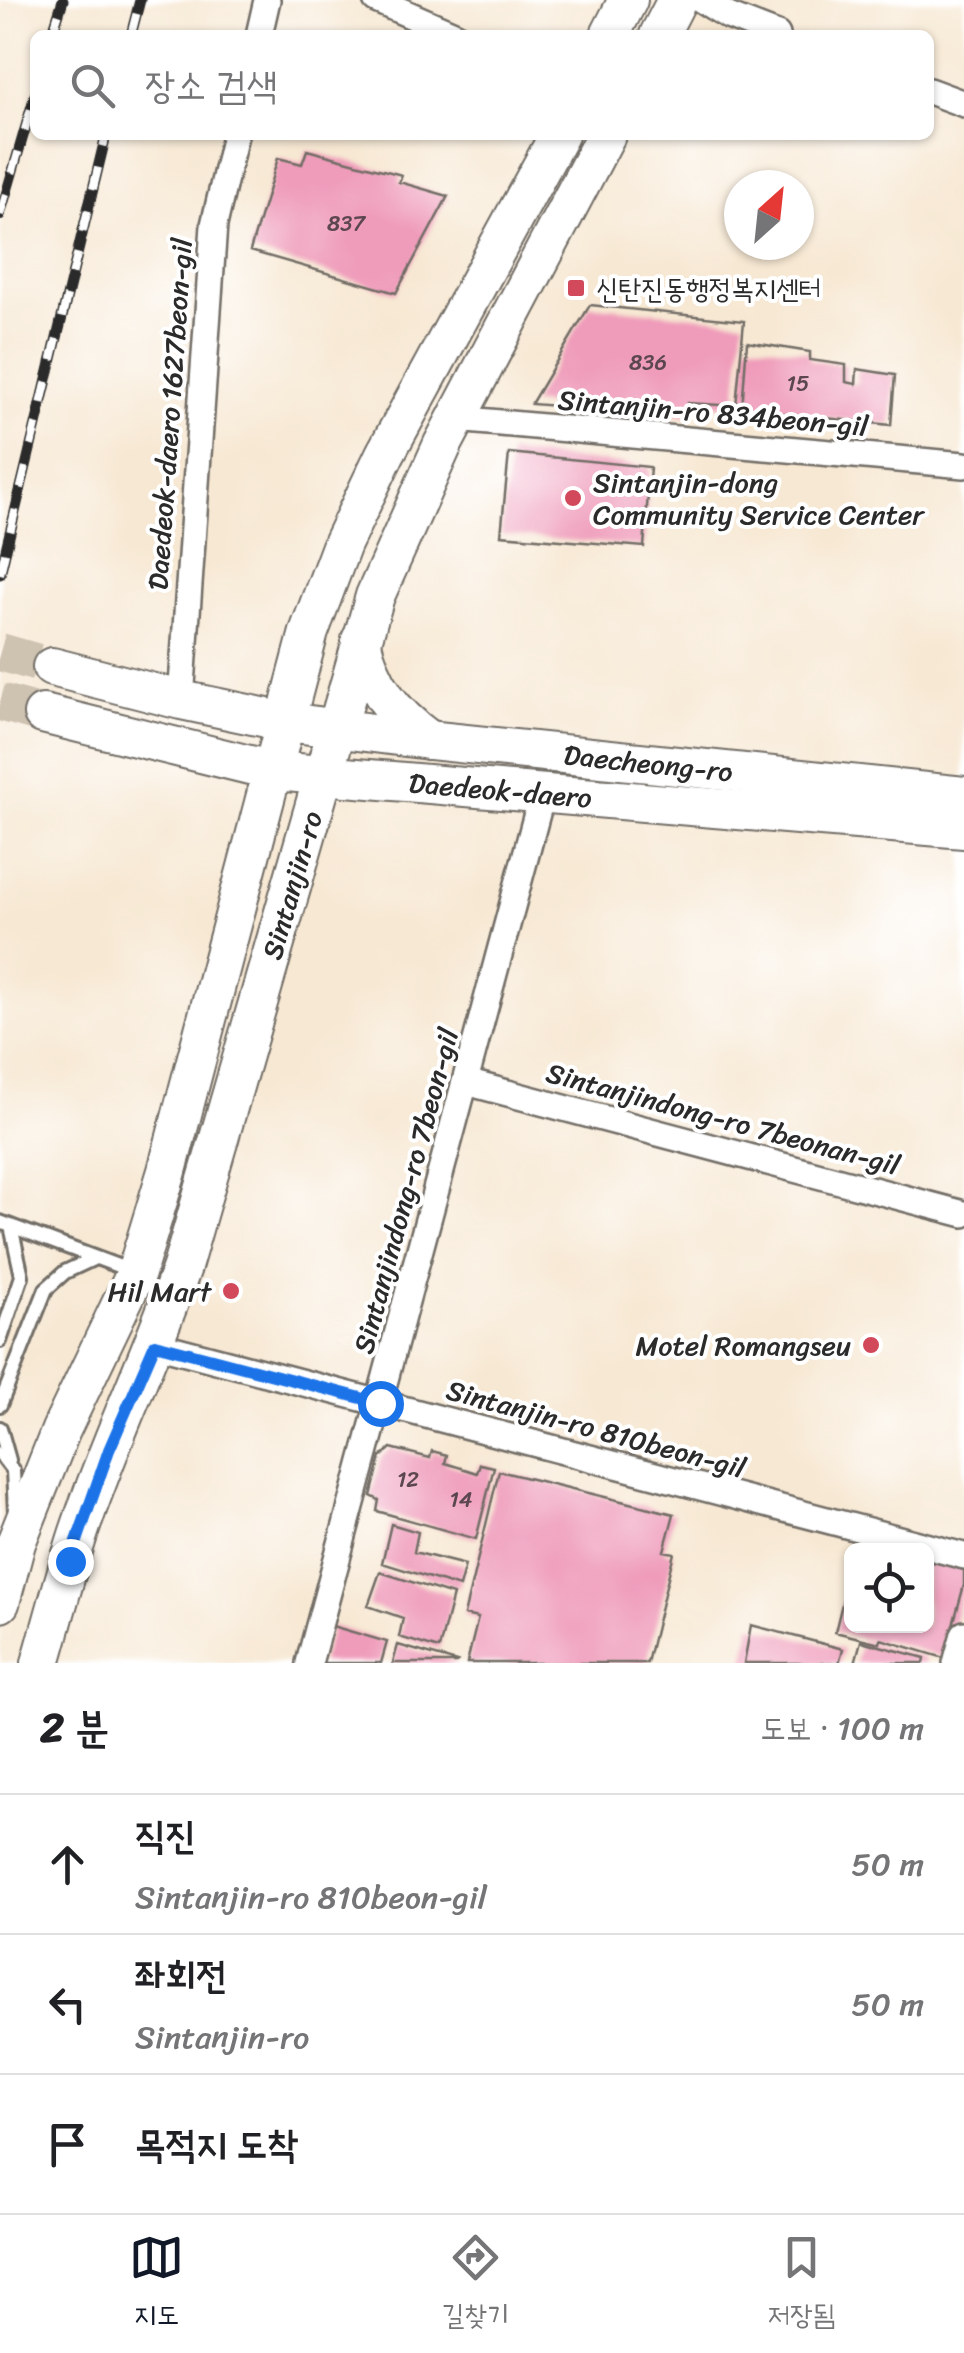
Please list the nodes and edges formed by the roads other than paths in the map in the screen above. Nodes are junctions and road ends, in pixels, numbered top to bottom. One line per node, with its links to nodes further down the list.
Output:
1 (267, 0): 6 (street)
2 (628, 0): 8 (main road)
3 (677, 0): 9 (main road)
4 (702, 0): 10 (street)
5 (389, 3): 7 (street)
6 (259, 30)
7 (446, 30)
8 (613, 30)
9 (661, 30)
10 (764, 30)
11 (934, 93): 12 (street)
12 (964, 104)
13 (234, 140): 20 (street, Daedeok-daero 1627beon-gil)
14 (556, 140): 22 (main road, Sintanjin-ro)
15 (603, 140): 16 (main road, Sintanjin-ro)
16 (456, 420): 17 (street, Sintanjin-ro 834beon-gil); 18 (main road, Sintanjin-ro)
17 (964, 465)
18 (361, 640): 23 (main road, Sintanjin-ro); 24 (main road)
19 (52, 667): 20 (main road)
20 (181, 700): 22 (main road)
21 (44, 714): 25 (main road, Daedeok-daero)
22 (286, 722): 23 (main road); 25 (main road, Sintanjin-ro)
23 (334, 728): 24 (main road, Daecheong-ro); 26 (main road, Sintanjin-ro)
24 (428, 740): 28 (main road, Daecheong-ro)
25 (274, 771): 26 (main road, Daedeok-daero); 34 (main road, Sintanjin-ro)
26 (322, 776): 27 (main road, Daedeok-daero); 36 (main road, Sintanjin-ro)
27 (543, 791): 29 (main road, Daedeok-daero); 30 (street, Sintanjindong-ro 7beon-gil)
28 (964, 796)
29 (964, 828)
30 (466, 1082): 31 (street, Sintanjindong-ro 7beonan-gil); 37 (street, Sintanjindong-ro 7beon-gil)
31 (964, 1214)
32 (6, 1224): 33 (lane); 35 (lane)
33 (95, 1258): 34 (lane); 38 (lane)
34 (136, 1273): 42 (main road, Sintanjin-ro)
35 (0, 1342)
36 (155, 1344): 37 (street, Sintanjin-ro 810beon-gil); 46 (main road, Sintanjin-ro)
37 (380, 1403): 43 (street, Sintanjin-ro 810beon-gil); 47 (street, Sintanjindong-ro 7beon-gil)
38 (0, 1405)
39 (0, 1428): 41 (lane)
40 (0, 1454): 41 (lane)
41 (12, 1471): 42 (lane)
42 (16, 1543): 44 (main road, Sintanjin-ro)
43 (964, 1556)
44 (0, 1602)
45 (964, 1634): 48 (street)
46 (42, 1663)
47 (309, 1663)
48 (956, 1663)

